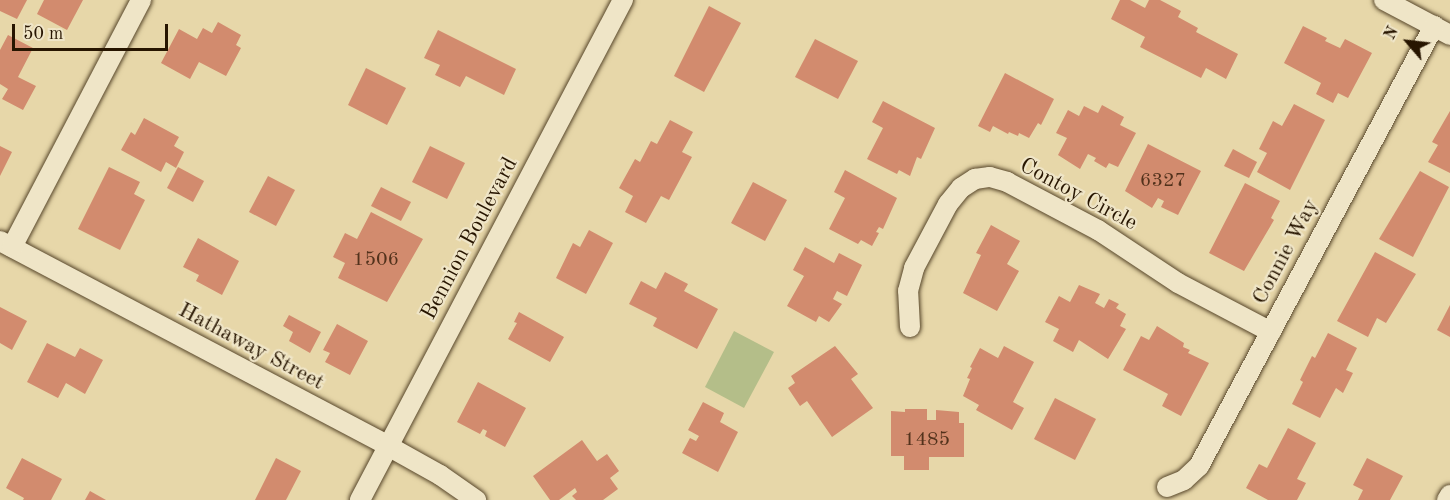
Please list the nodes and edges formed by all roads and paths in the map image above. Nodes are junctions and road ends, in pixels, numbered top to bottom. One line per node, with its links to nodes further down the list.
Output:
1 (141, 0): 5 (street)
2 (624, 0): 8 (street, Bennion Boulevard)
3 (1384, 0): 4 (street)
4 (1442, 31): 7 (street, Connie Way)
5 (6, 244): 8 (street, Hathaway Street)
6 (910, 327): 7 (street, Contoy Circle)
7 (1271, 332): 9 (street, Connie Way)
8 (388, 446): 11 (street, Bennion Boulevard); 12 (street, Hathaway Street)
9 (1167, 487)
10 (1450, 495): 13 (street)
11 (360, 500)
12 (476, 500)
13 (1447, 500)

